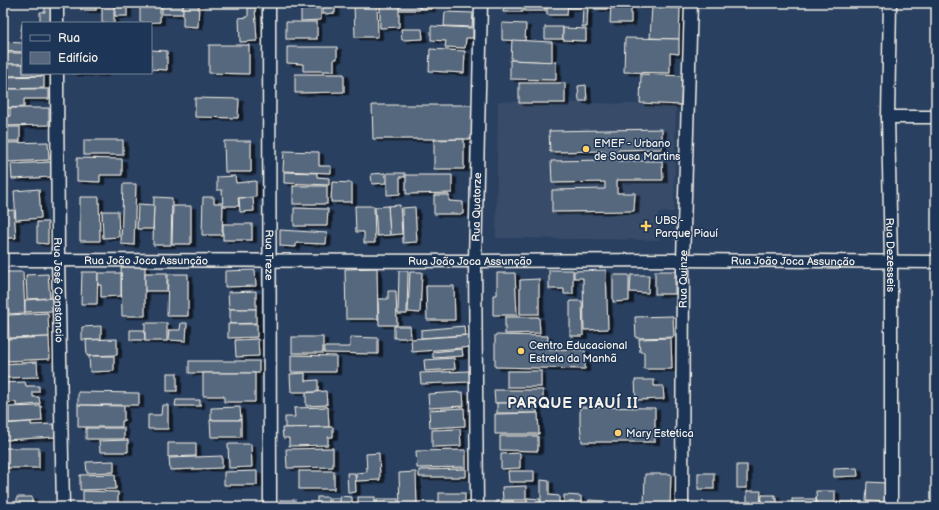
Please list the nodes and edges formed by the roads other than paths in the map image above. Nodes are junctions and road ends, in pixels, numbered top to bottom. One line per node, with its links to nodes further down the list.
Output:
1 (57, 3): 6 (street)
2 (269, 3): 12 (street, Rua Treze)
3 (480, 3): 14 (street, Rua Quatorze)
4 (690, 3): 13 (street, Rua Quinze)
5 (890, 3): 8 (street, Rua Dezesseis)
6 (57, 22)
7 (57, 74): 10 (street, Rua José Constancio)
8 (888, 117): 9 (street); 15 (street, Rua Dezesseis)
9 (936, 117)
10 (58, 259): 11 (street, Rua João Joca Assunção); 12 (street, Rua João Joca Assunção); 17 (street, Rua José Constancio)
11 (3, 260)
12 (270, 260): 14 (street, Rua João Joca Assunção); 18 (street, Rua Treze)
13 (683, 260): 14 (street, Rua João Joca Assunção); 15 (street, Rua João Joca Assunção); 20 (street, Rua Quinze)
14 (475, 261): 19 (street, Rua Quatorze)
15 (891, 261): 16 (street, Rua João Joca Assunção); 21 (street, Rua Dezesseis)
16 (936, 262)
17 (63, 507)
18 (270, 507)
19 (477, 507)
20 (682, 507)
21 (891, 507)

